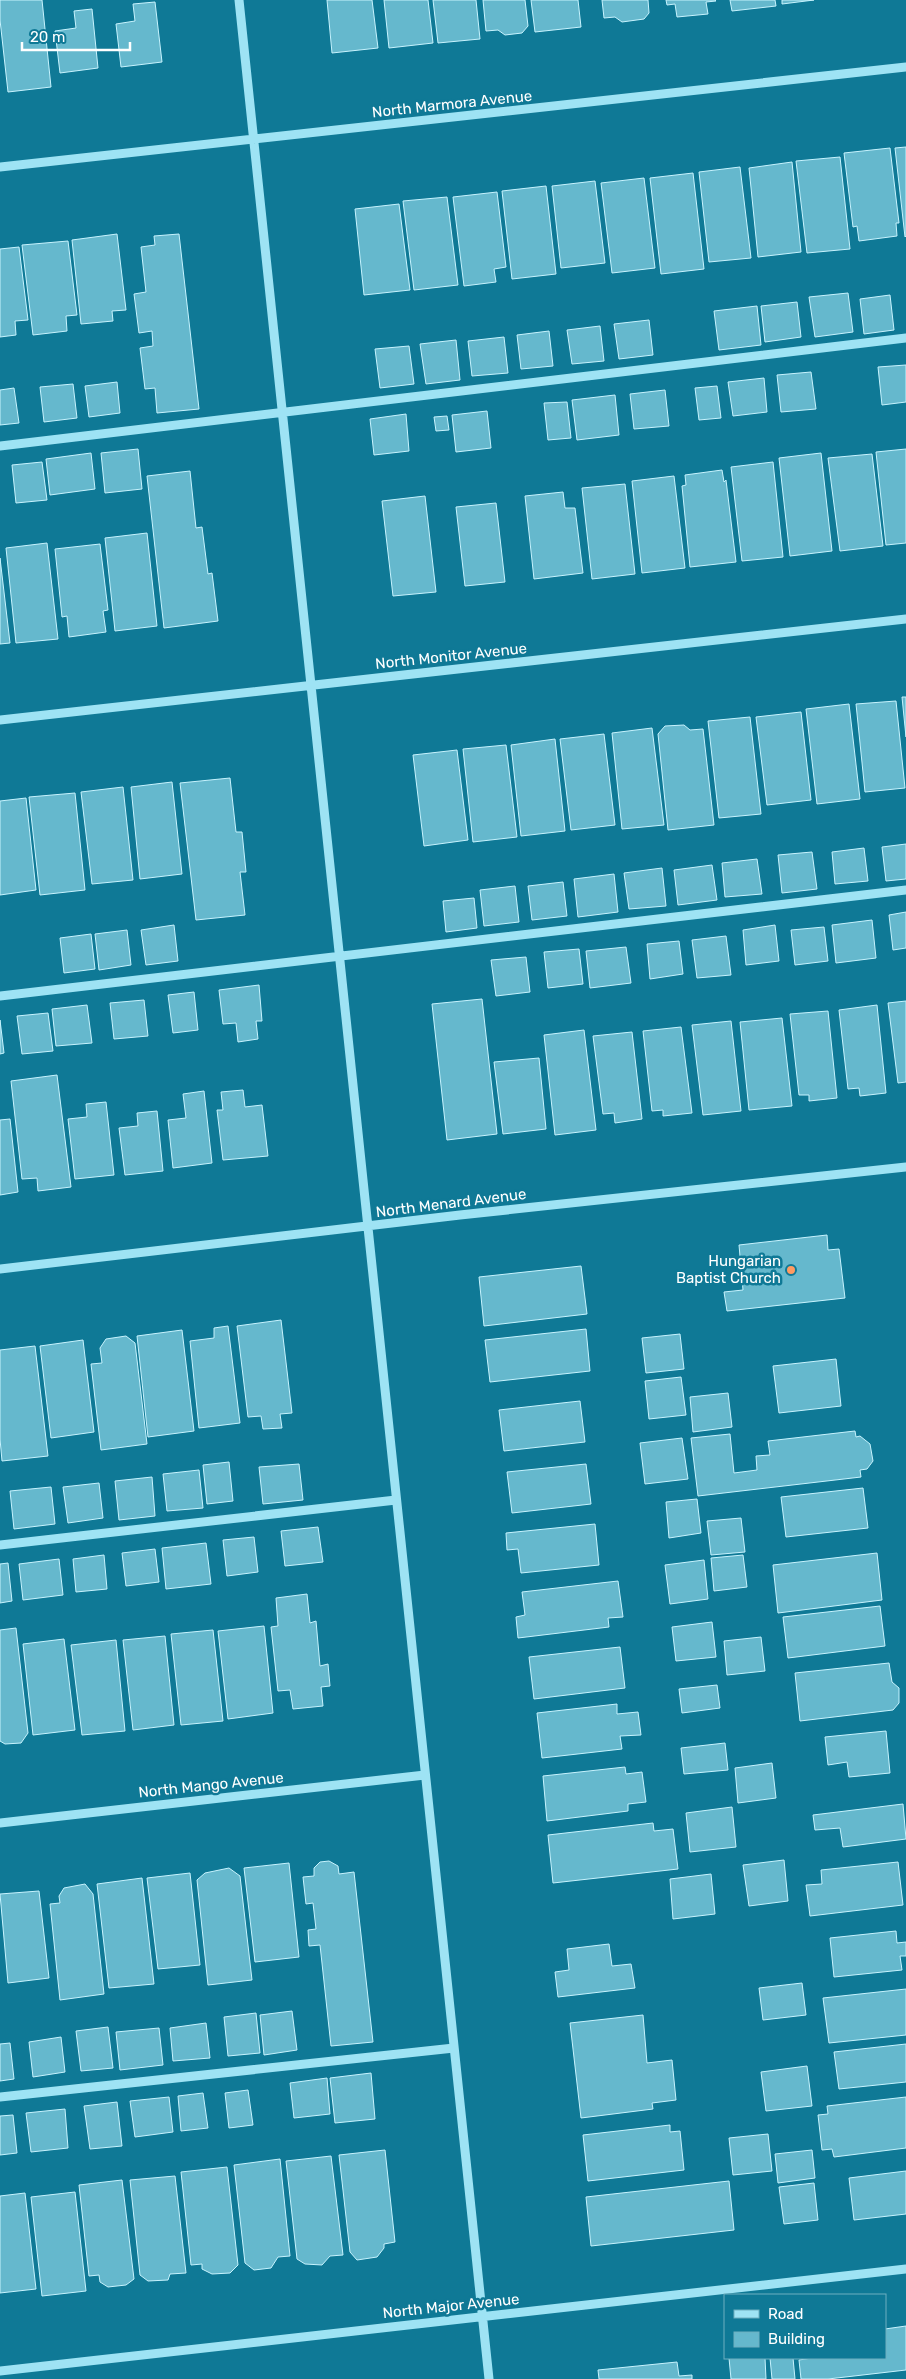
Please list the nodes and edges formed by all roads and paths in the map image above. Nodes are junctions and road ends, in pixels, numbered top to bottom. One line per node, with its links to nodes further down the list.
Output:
1 (238, 0): 3 (street)
2 (906, 67): 3 (street, North Marmora Avenue)
3 (253, 140): 4 (street, North Marmora Avenue); 6 (street)
4 (0, 167)
5 (906, 338): 6 (street)
6 (282, 413): 7 (street); 9 (street)
7 (0, 446)
8 (906, 619): 9 (street, North Monitor Avenue)
9 (311, 686): 10 (street, North Monitor Avenue); 12 (street)
10 (0, 720)
11 (906, 890): 12 (street)
12 (339, 956): 13 (street); 15 (street)
13 (0, 996)
14 (906, 1167): 15 (street, North Menard Avenue)
15 (368, 1227): 16 (street, North Menard Avenue); 17 (street)
16 (0, 1269)
17 (396, 1500): 18 (street); 19 (street)
18 (0, 1545)
19 (425, 1775): 20 (street, North Mango Avenue); 21 (street)
20 (0, 1823)
21 (454, 2048): 22 (street); 24 (street)
22 (0, 2097)
23 (906, 2269): 24 (street, North Major Avenue)
24 (482, 2316): 25 (street, North Major Avenue); 26 (street)
25 (0, 2371)
26 (489, 2379)

